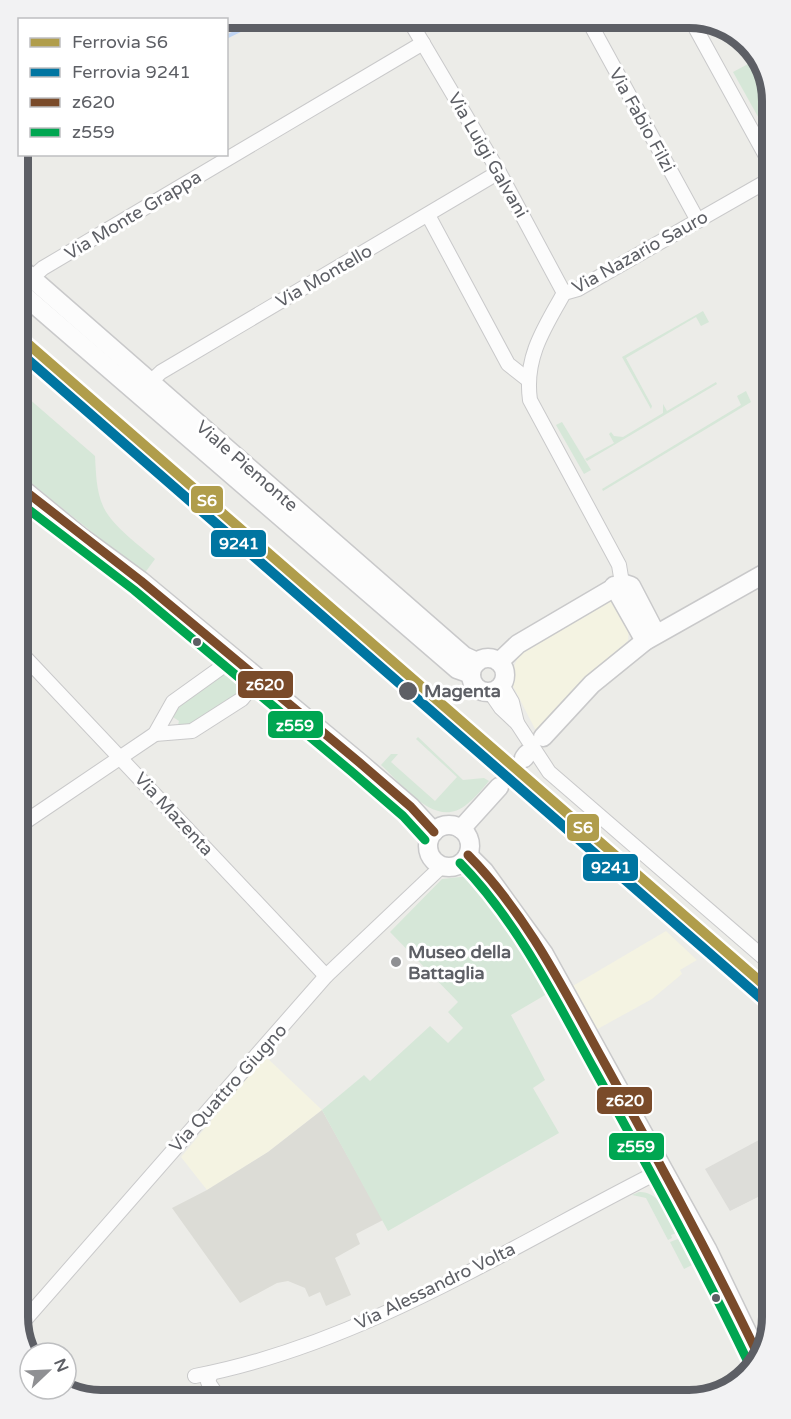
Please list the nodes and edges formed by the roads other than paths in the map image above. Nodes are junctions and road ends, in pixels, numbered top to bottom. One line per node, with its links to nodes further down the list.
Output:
1 (414, 29): 4 (street, Via Luigi Galvani)
2 (593, 29): 9 (street, Via Fabio Filzi)
3 (696, 29): 5 (street)
4 (423, 43): 6 (street, Via Luigi Galvani); 10 (street, Via Monte Grappa)
5 (762, 149)
6 (499, 172): 8 (street, Via Montello); 12 (street, Via Luigi Galvani)
7 (762, 184): 9 (street, Via Nazario Sauro)
8 (428, 215): 13 (street); 14 (street, Via Montello)
9 (698, 221): 12 (street, Via Nazario Sauro)
10 (29, 278)
11 (29, 288): 14 (street, Viale Piemonte)
12 (564, 293): 13 (street, Via Nazario Sauro)
13 (527, 379): 17 (street)
14 (144, 388): 22 (street, Viale Piemonte)
15 (29, 494): 19 (street)
16 (762, 575): 18 (street)
17 (618, 585): 18 (street); 21 (street)
18 (651, 638): 26 (street)
19 (233, 659): 23 (street); 25 (street)
20 (29, 661): 27 (street, Via Mazenta)
21 (499, 663): 22 (street); 24 (street)
22 (474, 668): 24 (street)
23 (258, 680): 25 (street); 31 (street)
24 (496, 688): 34 (street)
25 (155, 734): 27 (street)
26 (543, 737)
27 (121, 758): 29 (street); 35 (street, Via Mazenta)
28 (499, 787): 30 (street)
29 (28, 820)
30 (461, 829): 31 (street); 32 (street)
31 (434, 832): 33 (street)
32 (468, 855): 33 (street); 36 (street)
33 (442, 866): 35 (street, Via Quattro Giugno)
34 (762, 956)
35 (326, 976): 38 (street, Via Quattro Giugno)
36 (664, 1169): 37 (street); 41 (street, Via Alessandro Volta)
37 (738, 1311): 39 (street); 40 (street)
38 (28, 1316)
39 (761, 1334)
40 (755, 1349)
41 (211, 1373): 42 (street, Via Alessandro Volta); 43 (street)
42 (195, 1376)
43 (213, 1390)

